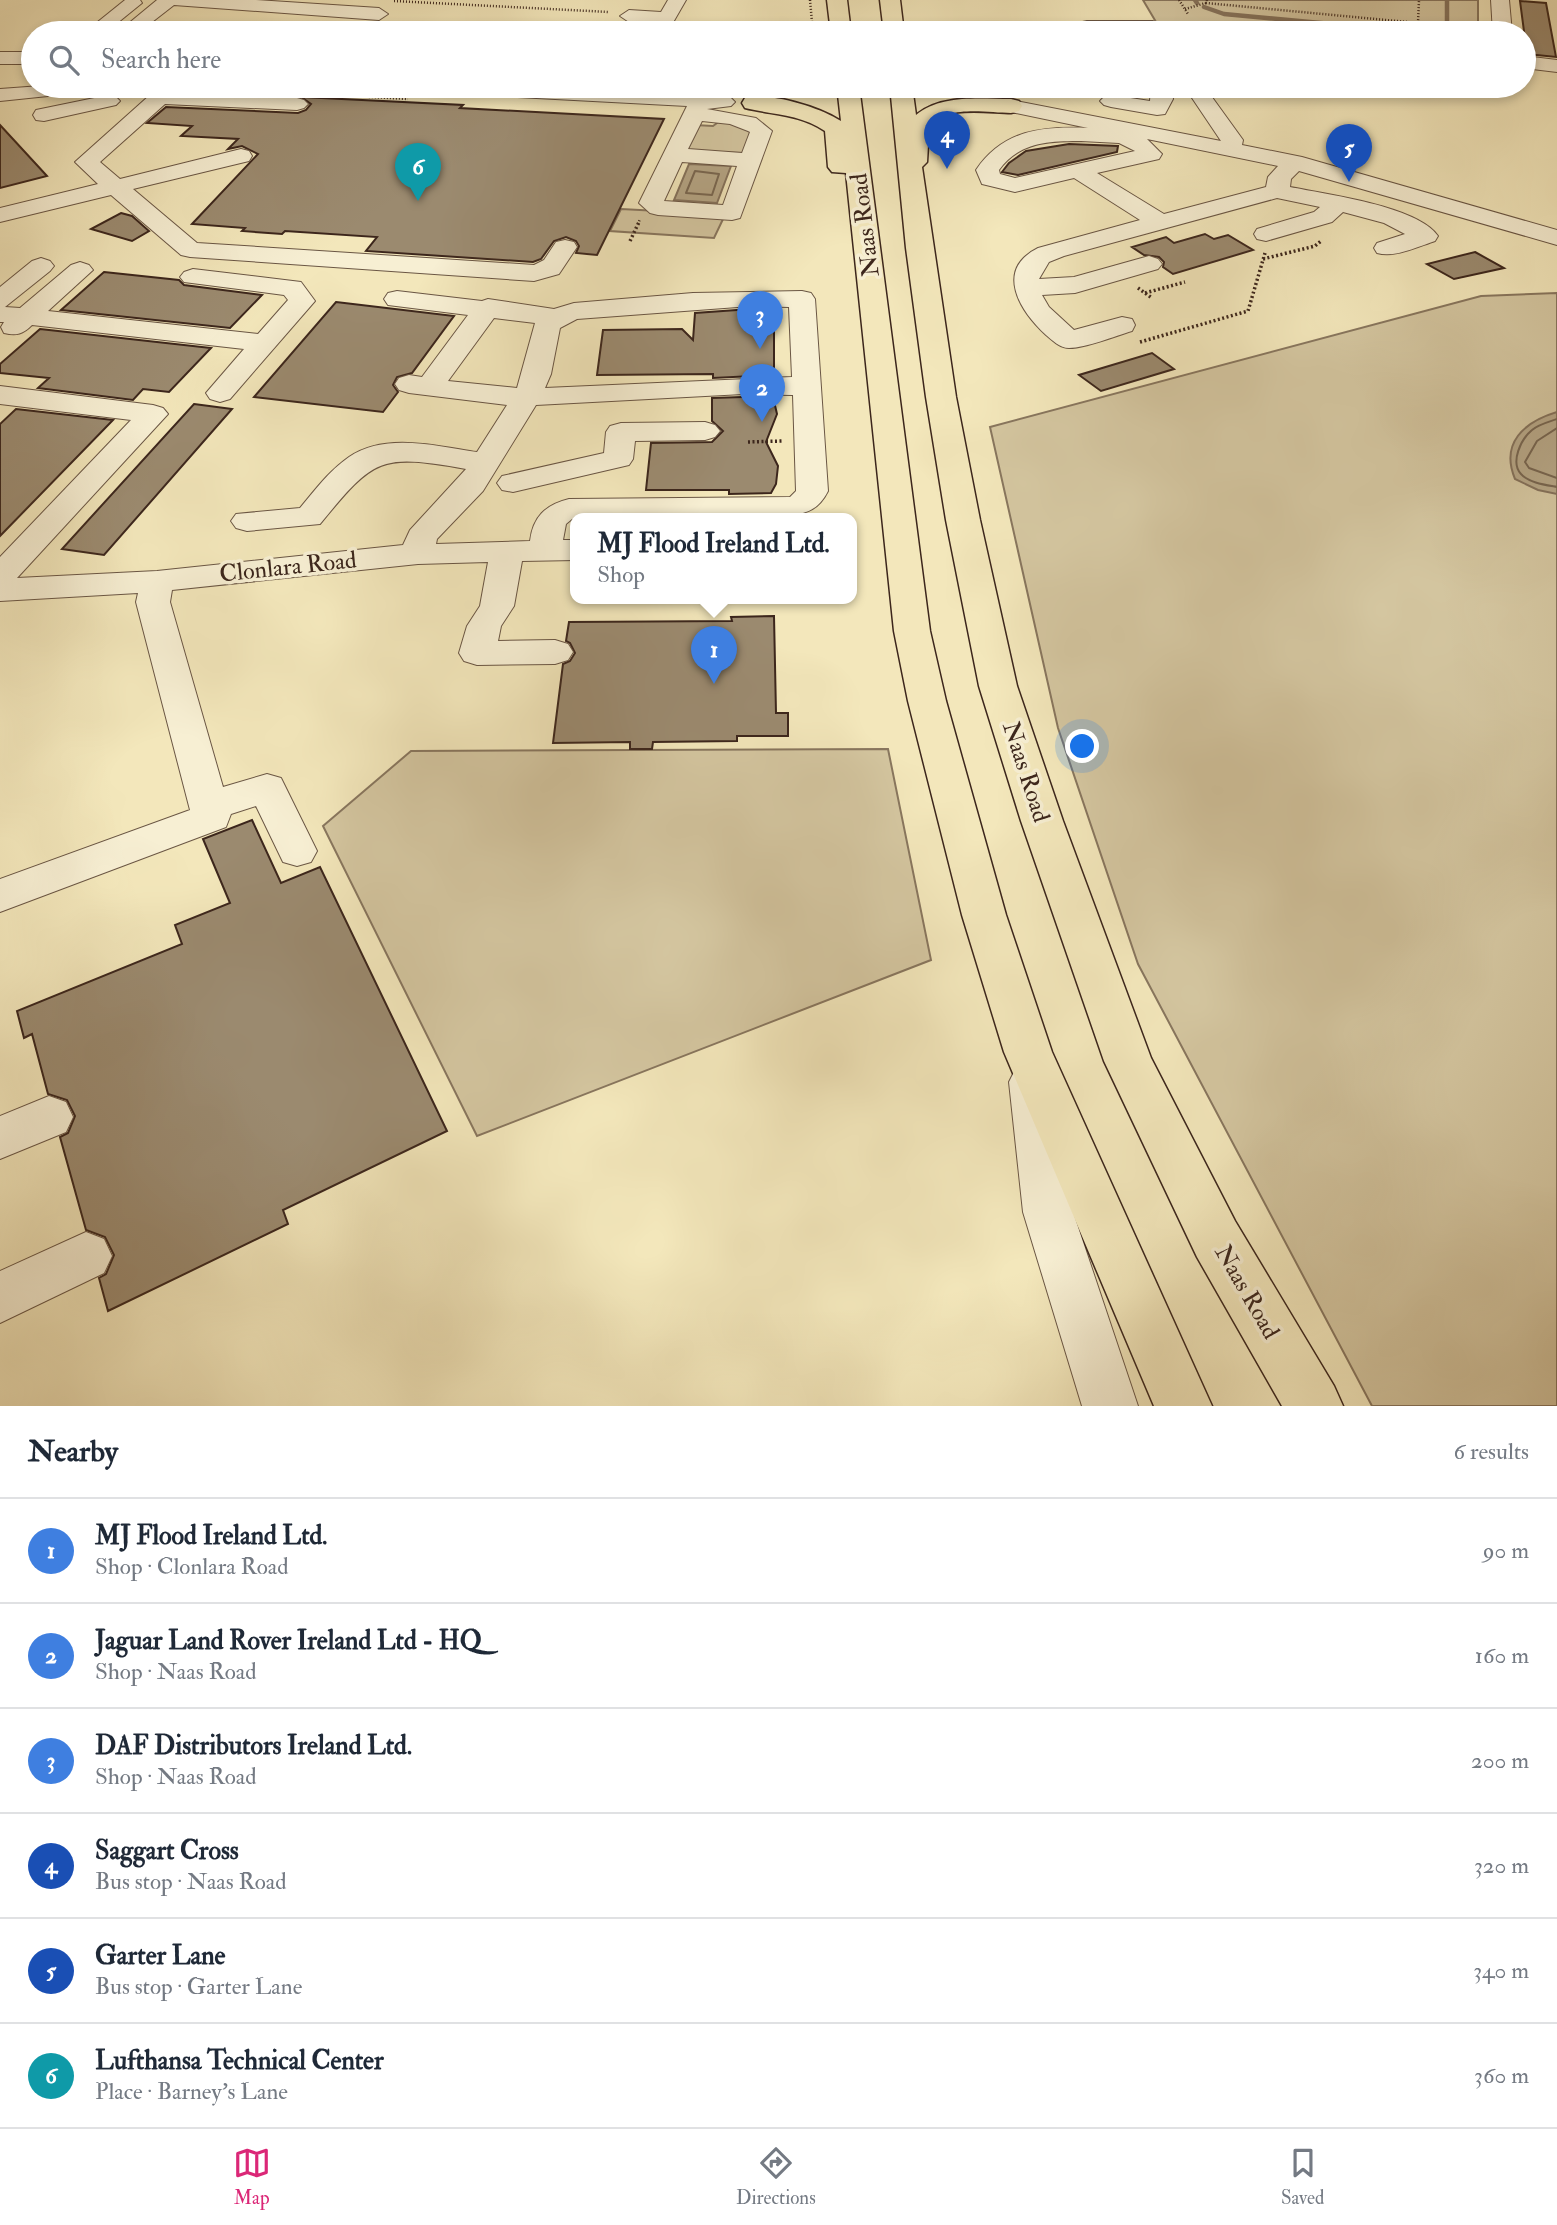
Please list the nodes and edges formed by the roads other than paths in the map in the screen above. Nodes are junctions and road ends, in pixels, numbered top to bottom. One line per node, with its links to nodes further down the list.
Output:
1 (169, 0): 12 (street)
2 (175, 0): 8 (street)
3 (677, 0): 15 (street)
4 (835, 0): 16 (highway); 17 (highway)
5 (890, 0): 18 (highway)
6 (1500, 0): 20 (street)
7 (133, 3): 11 (street)
8 (385, 7): 13 (street)
9 (1141, 9): 19 (street)
10 (629, 16): 14 (street)
11 (109, 21)
12 (141, 21)
13 (372, 21)
14 (646, 21)
15 (665, 21)
16 (831, 21)
17 (839, 21)
18 (893, 21)
19 (1149, 21)
20 (1502, 21)
21 (0, 58): 22 (street)
22 (21, 58)
23 (1536, 63): 24 (street)
24 (1557, 66)
25 (0, 80): 26 (street)
26 (21, 83)
27 (21, 89): 28 (street)
28 (0, 95)
29 (112, 98): 41 (street)
30 (136, 98): 41 (street)
31 (150, 98): 55 (street)
32 (242, 98): 44 (street)
33 (479, 98): 47 (street)
34 (592, 98): 46 (street)
35 (781, 98): 43 (highway)
36 (849, 98): 77 (highway, Naas Road)
37 (902, 98): 56 (highway, Naas Road)
38 (945, 98): 45 (highway)
39 (1162, 98): 42 (street)
40 (1203, 98): 49 (street)
41 (109, 101): 48 (street)
42 (1111, 101)
43 (753, 103): 46 (street); 77 (highway)
44 (297, 104)
45 (1011, 106): 49 (street); 56 (highway)
46 (698, 107): 50 (street); 52 (street)
47 (596, 114)
48 (44, 115)
49 (1230, 148): 53 (street)
50 (674, 155): 52 (street); 52 (street)
51 (241, 156): 55 (street)
52 (752, 160)
53 (1294, 162): 57 (street); 62 (street)
54 (1078, 171): 54 (street); 60 (street)
55 (115, 187): 59 (street); 66 (street)
56 (913, 188): 111 (highway, Naas Road)
57 (1277, 191): 58 (street); 60 (street)
58 (1337, 204): 63 (street); 65 (street)
59 (0, 215)
60 (1160, 222): 71 (street)
61 (330, 234): 66 (street)
62 (1557, 238)
63 (1266, 239)
64 (565, 247): 66 (street)
65 (1386, 248)
66 (312, 258)
67 (1149, 264): 71 (street)
68 (41, 266): 73 (street)
69 (80, 270): 75 (street)
70 (193, 277): 80 (street)
71 (1026, 288): 78 (street)
72 (397, 299): 74 (street)
73 (0, 300)
74 (488, 307): 76 (street); 81 (street)
75 (13, 315): 79 (street); 80 (street)
76 (556, 317): 83 (street); 85 (street)
77 (877, 321): 104 (highway, Naas Road)
78 (1128, 334)
79 (0, 339)
80 (265, 343): 84 (street)
81 (420, 385): 85 (lane)
82 (741, 386): 83 (street); 85 (lane)
83 (807, 386): 92 (street)
84 (220, 393)
85 (528, 395): 89 (street)
86 (0, 396): 97 (street)
87 (705, 431): 88 (street)
88 (618, 459): 90 (street); 91 (street)
89 (487, 463): 93 (street); 96 (street)
90 (513, 483)
91 (612, 508): 92 (street); 95 (street)
92 (798, 512)
93 (247, 520)
94 (507, 550): 95 (street, Clonlara Road); 96 (street, Clonlara Road); 100 (street)
95 (560, 550)
96 (418, 554): 98 (street, Clonlara Road)
97 (0, 577)
98 (157, 581): 99 (street, Clonlara Road); 101 (street)
99 (0, 590)
100 (555, 652)
101 (210, 806): 102 (street); 103 (street)
102 (297, 851)
103 (0, 896)
104 (1028, 1052): 109 (street); 110 (highway, Naas Road)
105 (49, 1117): 106 (street)
106 (0, 1138)
107 (86, 1256): 108 (street)
108 (0, 1298)
109 (1110, 1406)
110 (1183, 1406)
111 (1314, 1406)

